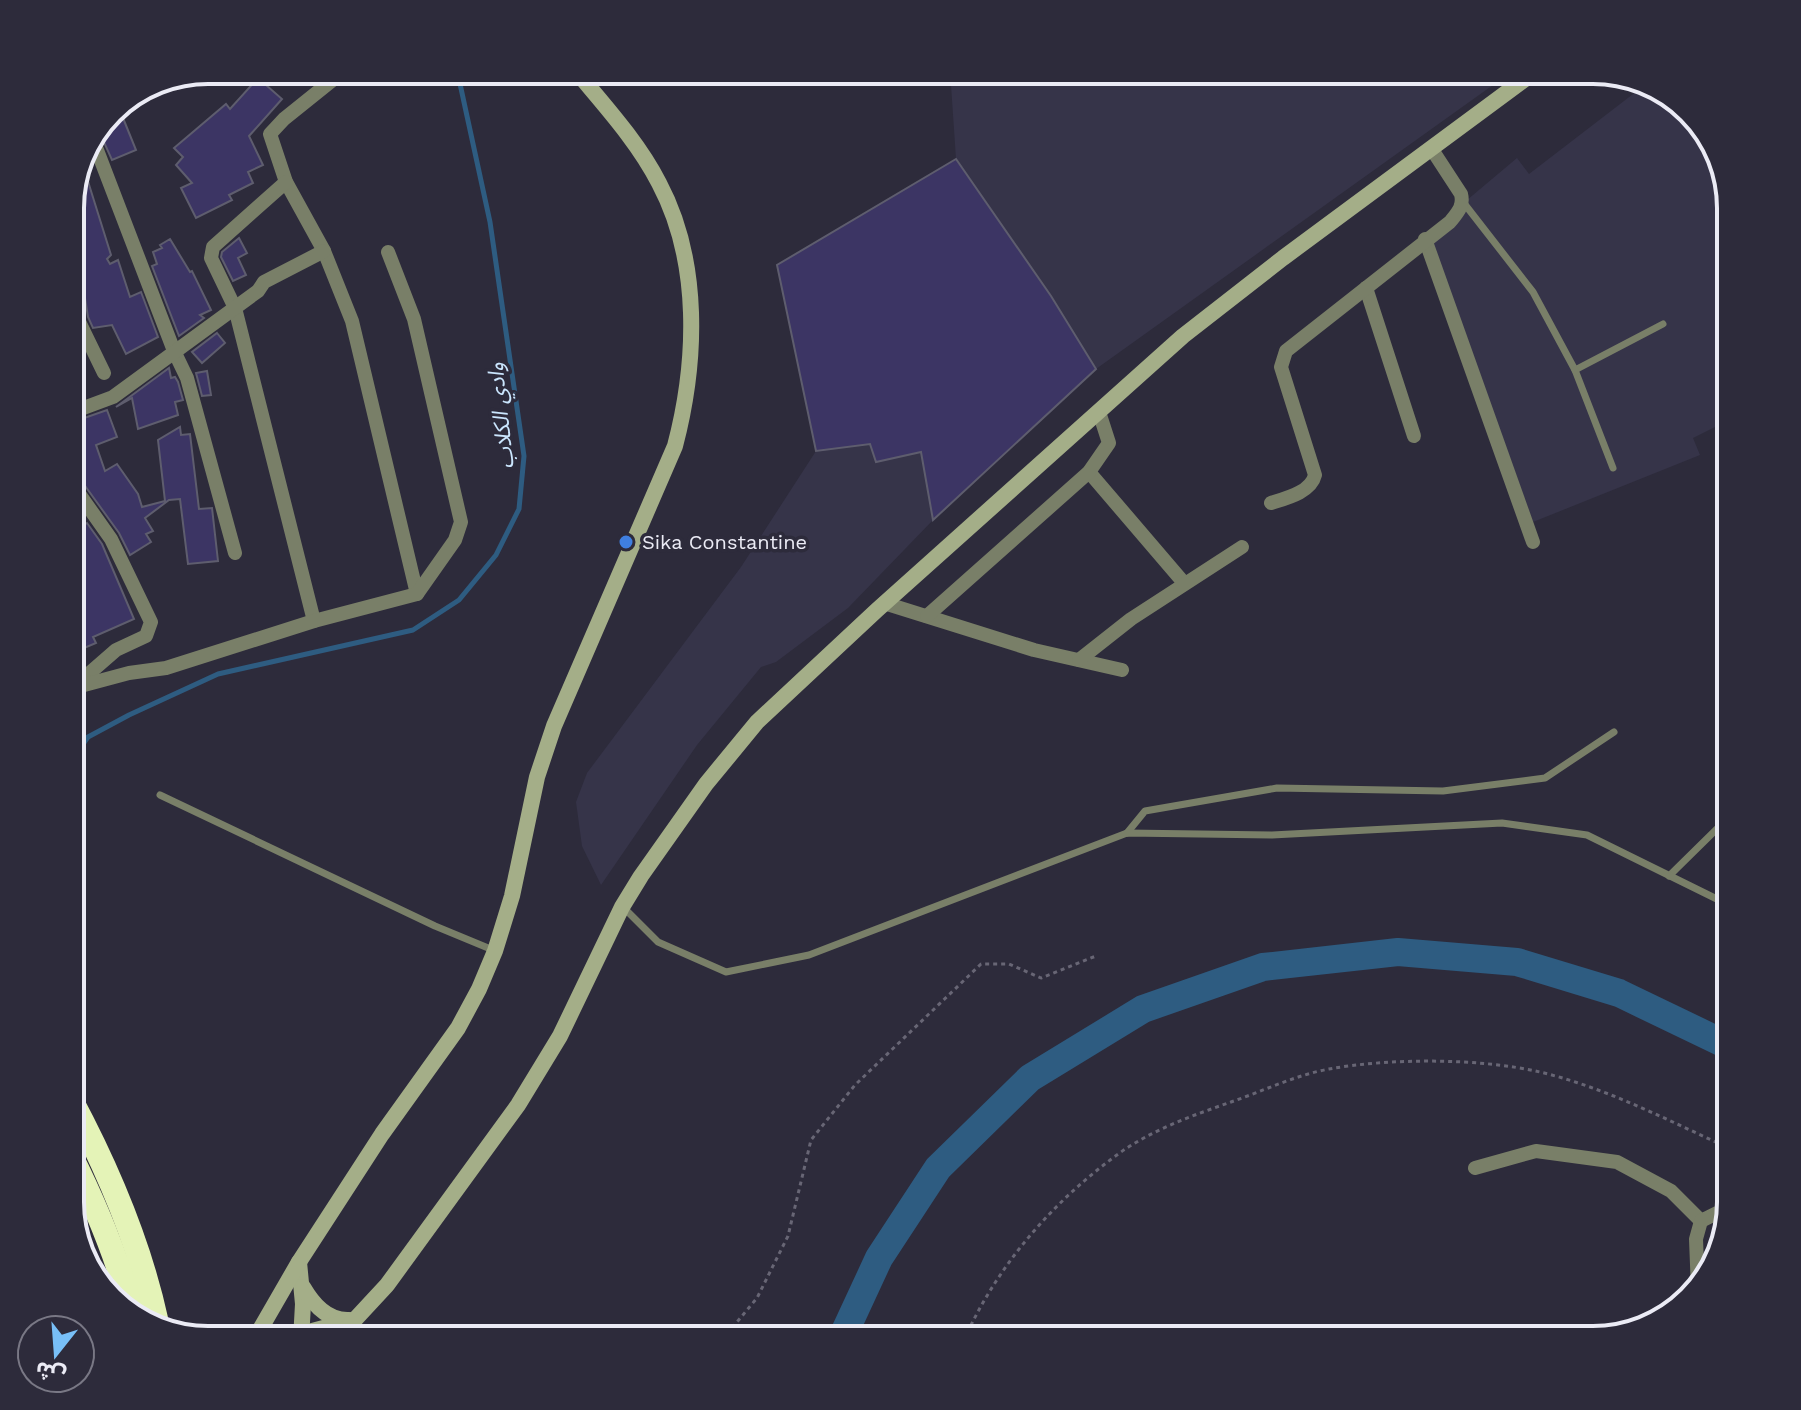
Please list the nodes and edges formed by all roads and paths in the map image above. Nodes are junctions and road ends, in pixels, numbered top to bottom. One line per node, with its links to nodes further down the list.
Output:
1 (328, 84): 6 (street)
2 (586, 84): 44 (street)
3 (1518, 84): 4 (street)
4 (1431, 148): 7 (street); 19 (street)
5 (98, 152): 15 (street)
6 (286, 182): 9 (street); 12 (street)
7 (1463, 202): 8 (street); 16 (lane)
8 (1425, 239): 11 (street); 25 (street)
9 (324, 251): 12 (street); 29 (street)
10 (388, 252): 29 (street)
11 (1366, 288): 20 (street); 24 (street)
12 (235, 308): 15 (street); 32 (street)
13 (1663, 324): 16 (lane)
14 (84, 332): 17 (street)
15 (174, 351): 18 (street); 27 (street)
16 (1575, 370): 21 (lane)
17 (104, 373)
18 (84, 408)
19 (1099, 412): 22 (street); 30 (street)
20 (1414, 436)
21 (1613, 468)
22 (1089, 472): 28 (street); 31 (street)
23 (84, 501): 35 (street)
24 (1271, 503)
25 (1533, 542)
26 (1242, 547): 28 (street)
27 (235, 553)
28 (1184, 583): 33 (street)
29 (417, 594): 32 (street)
30 (884, 603): 31 (street); 43 (street)
31 (927, 616): 33 (street)
32 (314, 621): 36 (street)
33 (1079, 660): 34 (street)
34 (1122, 670)
35 (84, 678)
36 (84, 686)
37 (1614, 732): 40 (lane)
38 (160, 795): 44 (lane)
39 (1717, 829): 41 (lane)
40 (1127, 833): 41 (lane); 43 (lane)
41 (1669, 876): 42 (lane)
42 (1717, 899)
43 (622, 907): 57 (street)
44 (495, 951): 52 (street)
45 (1096, 956): 62 (path)
46 (84, 1127): 56 (highway)
47 (1717, 1143): 63 (path)
48 (1475, 1168): 51 (street)
49 (84, 1183): 55 (highway)
50 (1716, 1213): 51 (street)
51 (1701, 1221): 53 (street)
52 (299, 1262): 54 (street); 58 (street)
53 (1697, 1268)
54 (301, 1284): 57 (street); 59 (street)
55 (127, 1294)
56 (155, 1313)
57 (355, 1320): 60 (street); 61 (street)
58 (262, 1326)
59 (302, 1326)
60 (335, 1326)
61 (349, 1326)
62 (734, 1326)
63 (970, 1326)

